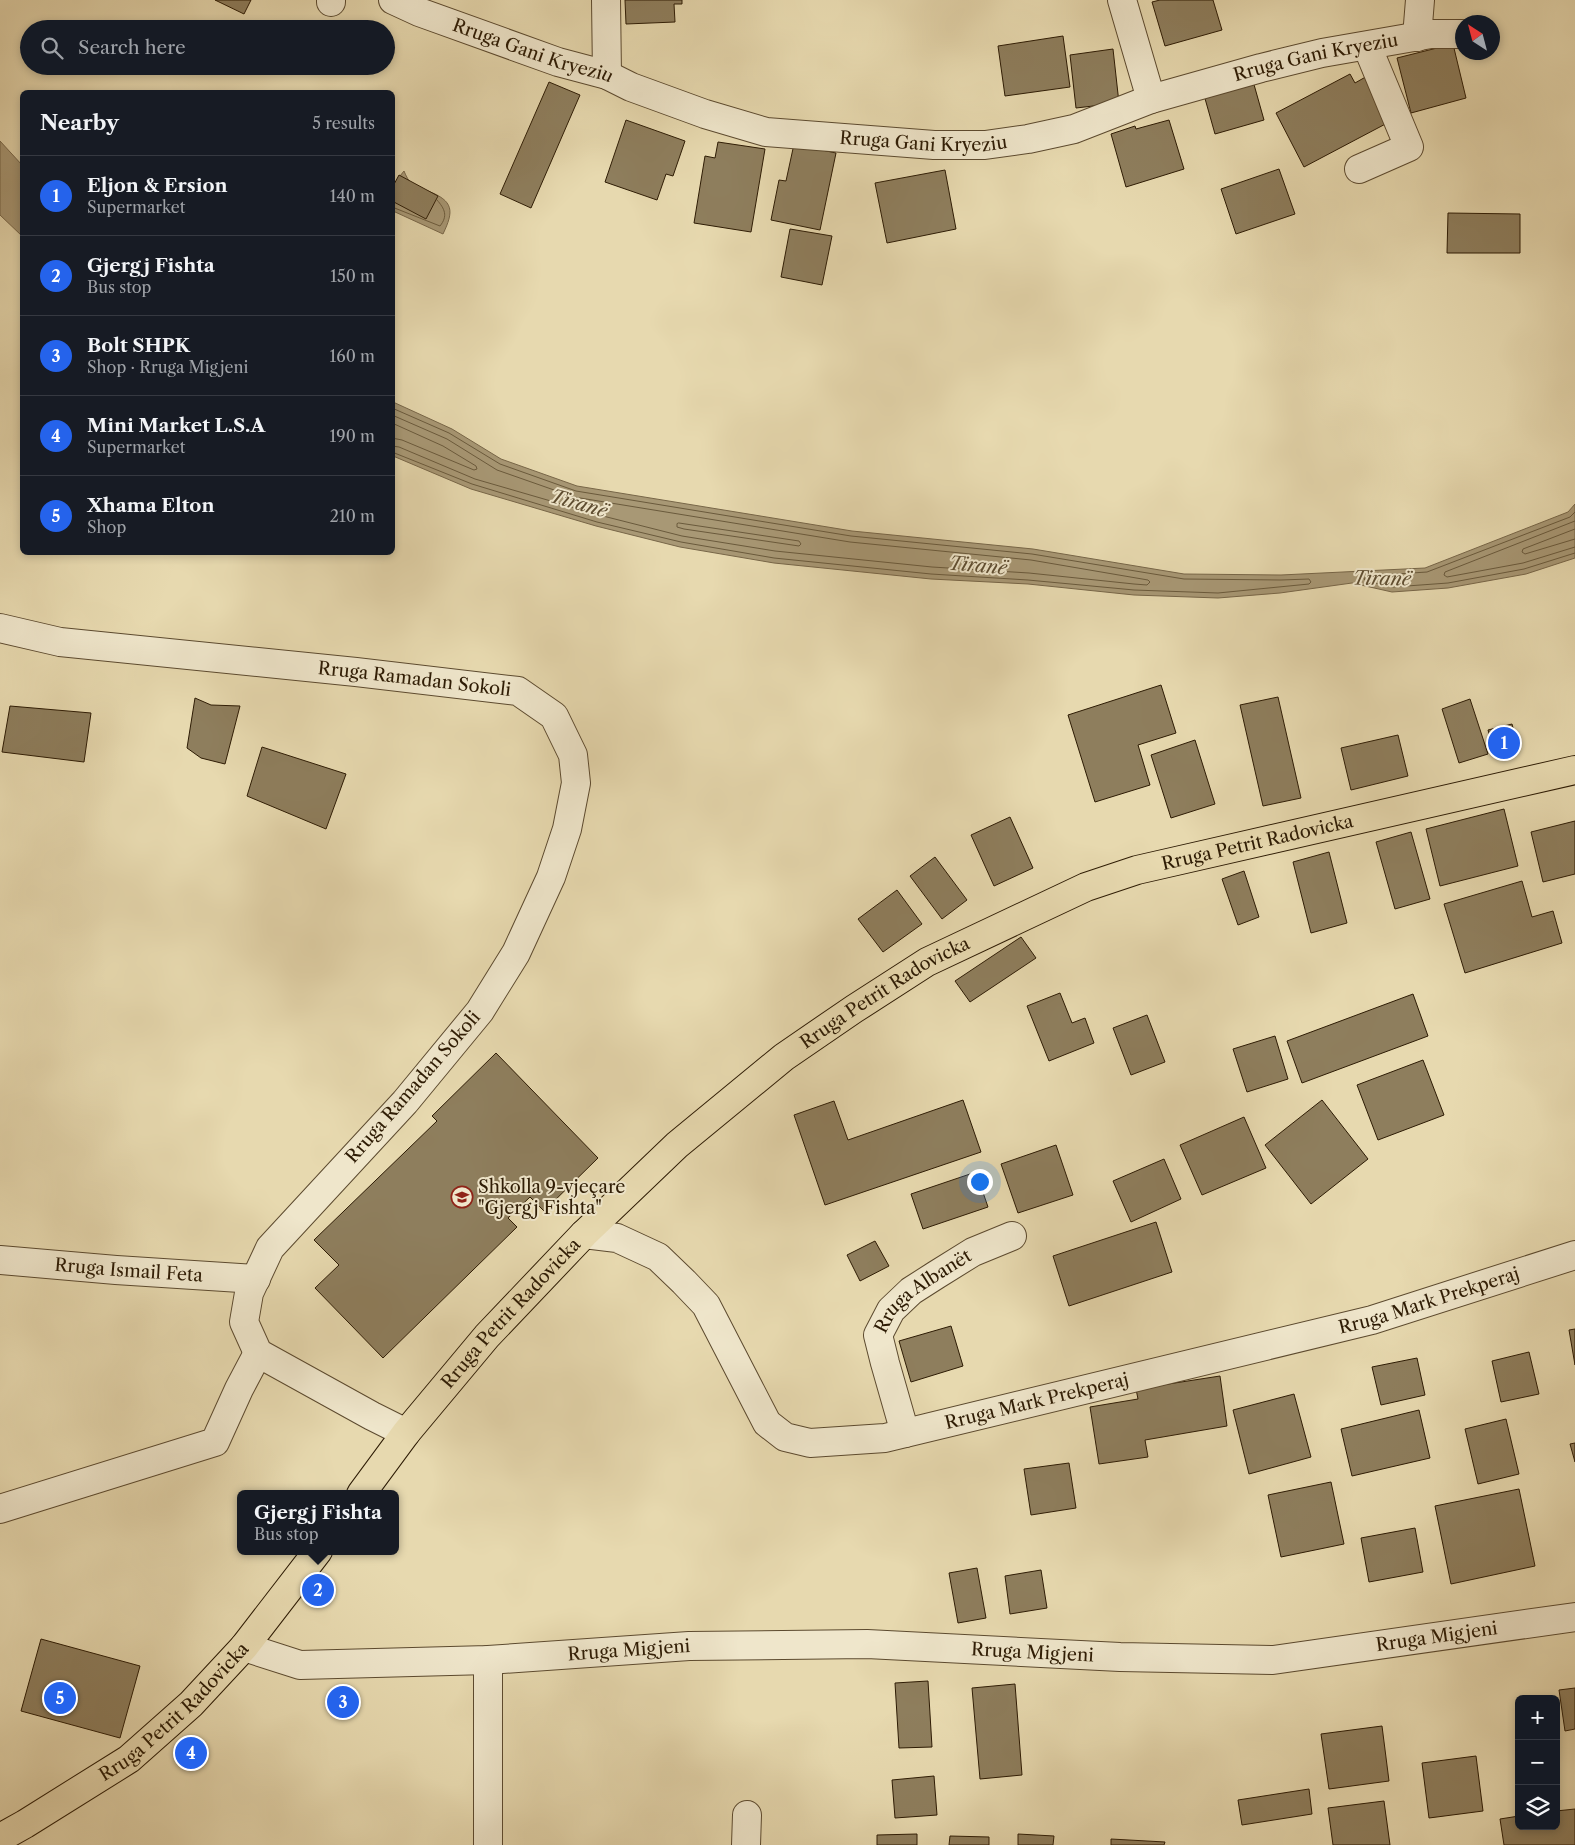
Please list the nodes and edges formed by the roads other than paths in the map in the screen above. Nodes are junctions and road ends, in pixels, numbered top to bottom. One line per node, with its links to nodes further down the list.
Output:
1 (393, 0): 8 (street, Rruga Gani Kryeziu)
2 (606, 0): 8 (street)
3 (1122, 0): 9 (street)
4 (1420, 0): 6 (street)
5 (1455, 34): 6 (street, Rruga Gani Kryeziu)
6 (1417, 37): 7 (street, Rruga Gani Kryeziu)
7 (1367, 46): 9 (street, Rruga Gani Kryeziu); 10 (street)
8 (607, 75): 9 (street, Rruga Gani Kryeziu)
9 (1151, 99)
10 (1360, 169)
11 (0, 628): 17 (street, Rruga Ramadan Sokoli)
12 (1575, 770): 13 (main road, Rruga Petrit Radovicka)
13 (584, 1234): 19 (main road, Rruga Petrit Radovicka); 20 (street, Rruga Mark Prekperaj)
14 (1012, 1236): 20 (street, Rruga Albanët)
15 (1575, 1255): 20 (street, Rruga Mark Prekperaj)
16 (0, 1260): 17 (street, Rruga Ismail Feta)
17 (256, 1279): 18 (street, Rruga Ramadan Sokoli)
18 (258, 1352): 19 (street); 22 (street)
19 (406, 1433): 21 (main road, Rruga Petrit Radovicka)
20 (904, 1433)
21 (364, 1490)
22 (0, 1509)
23 (315, 1555): 25 (main road, Rruga Petrit Radovicka)
24 (1575, 1617): 26 (street, Rruga Migjeni)
25 (244, 1647): 26 (street, Rruga Migjeni); 28 (main road, Rruga Petrit Radovicka)
26 (488, 1660): 29 (street)
27 (747, 1815): 30 (street)
28 (0, 1838)
29 (488, 1845)
30 (746, 1845)

